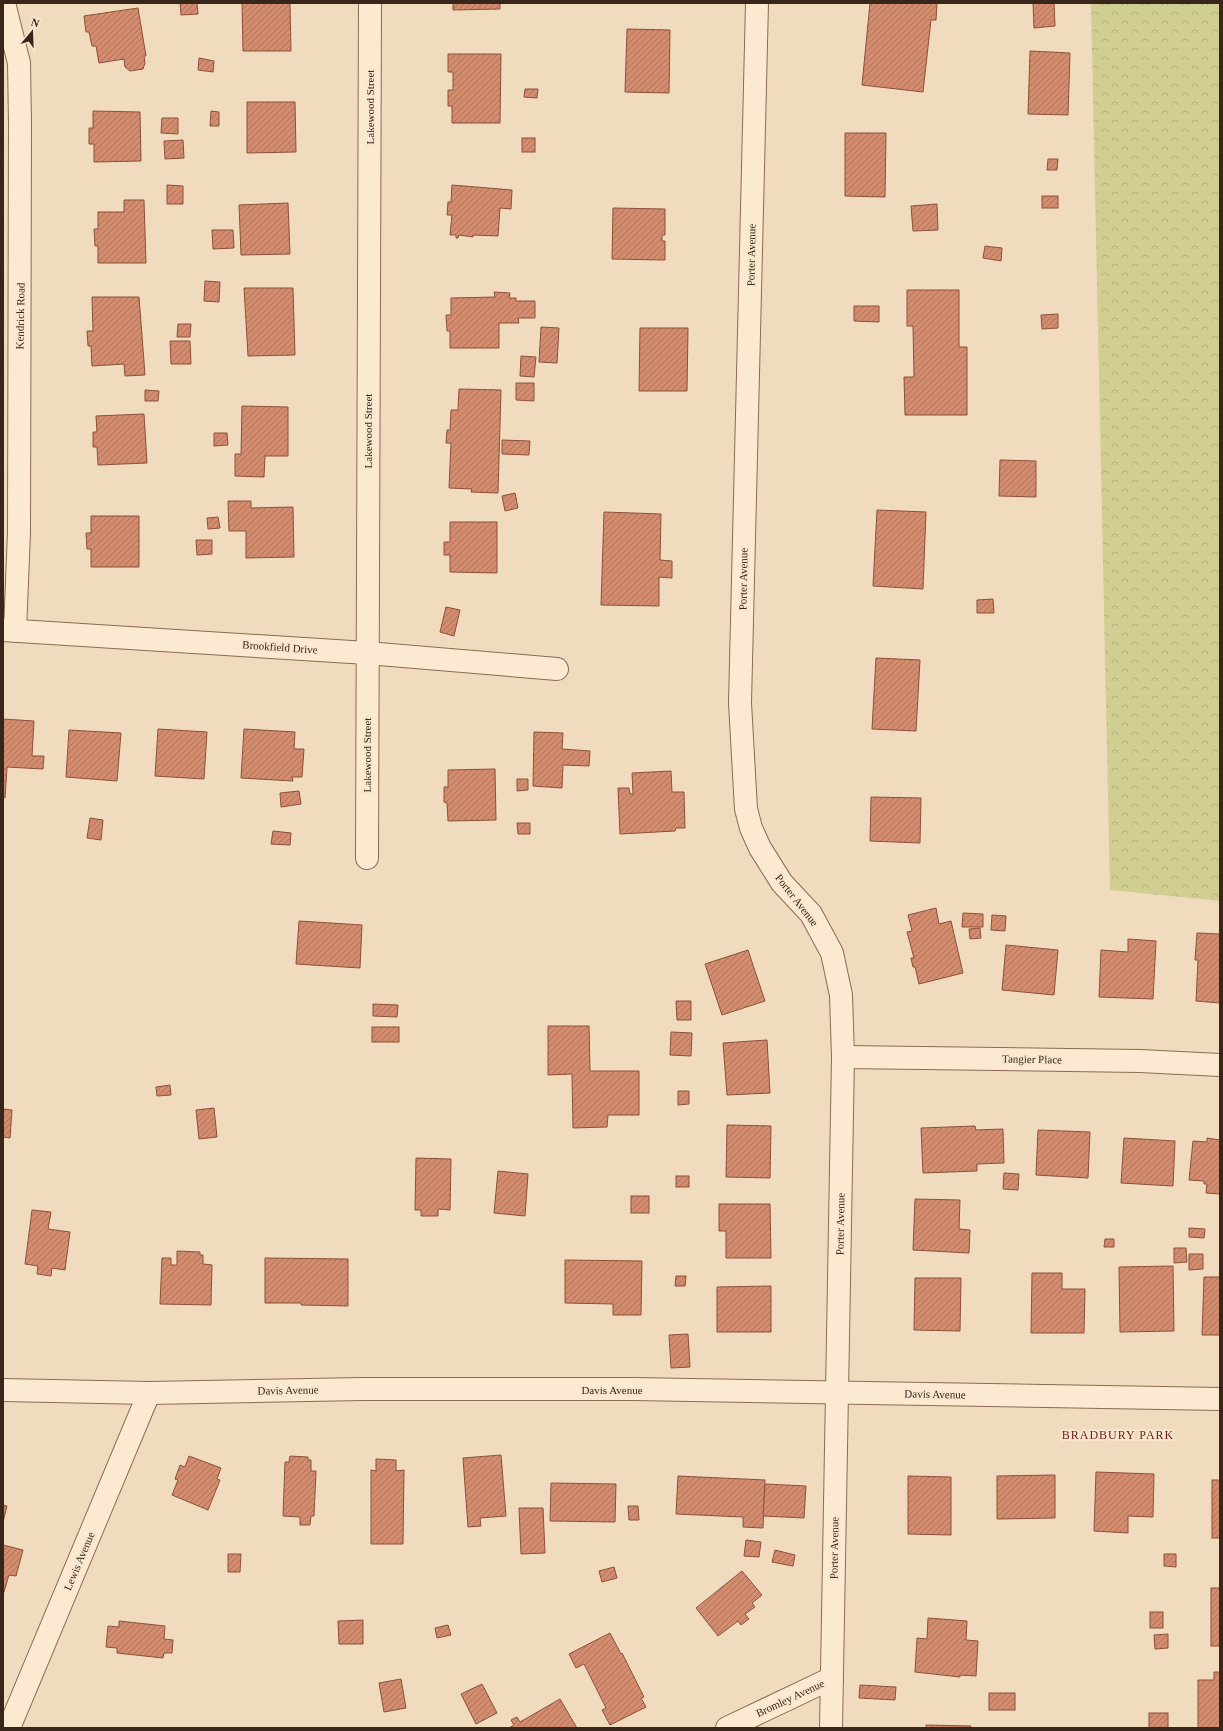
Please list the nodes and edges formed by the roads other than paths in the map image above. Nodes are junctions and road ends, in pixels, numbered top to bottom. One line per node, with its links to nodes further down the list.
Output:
1 (4, 3): 4 (street, Kendrick Road)
2 (370, 3): 5 (street, Lakewood Street)
3 (757, 3): 8 (street, Porter Avenue)
4 (9, 630): 5 (street, Brookfield Drive)
5 (367, 653): 6 (street, Brookfield Drive); 7 (street, Lakewood Street)
6 (557, 669)
7 (367, 858)
8 (843, 1057): 9 (street, Tangier Place); 11 (street, Porter Avenue)
9 (1220, 1065)
10 (3, 1390): 12 (street, Davis Avenue)
11 (837, 1392): 12 (street, Davis Avenue); 13 (street, Davis Avenue); 14 (street, Porter Avenue)
12 (150, 1393): 15 (street, Lewis Avenue)
13 (1220, 1399)
14 (832, 1678): 16 (street, Bromley Avenue); 17 (street, Porter Avenue)
15 (9, 1728)
16 (727, 1728)
17 (831, 1728)

